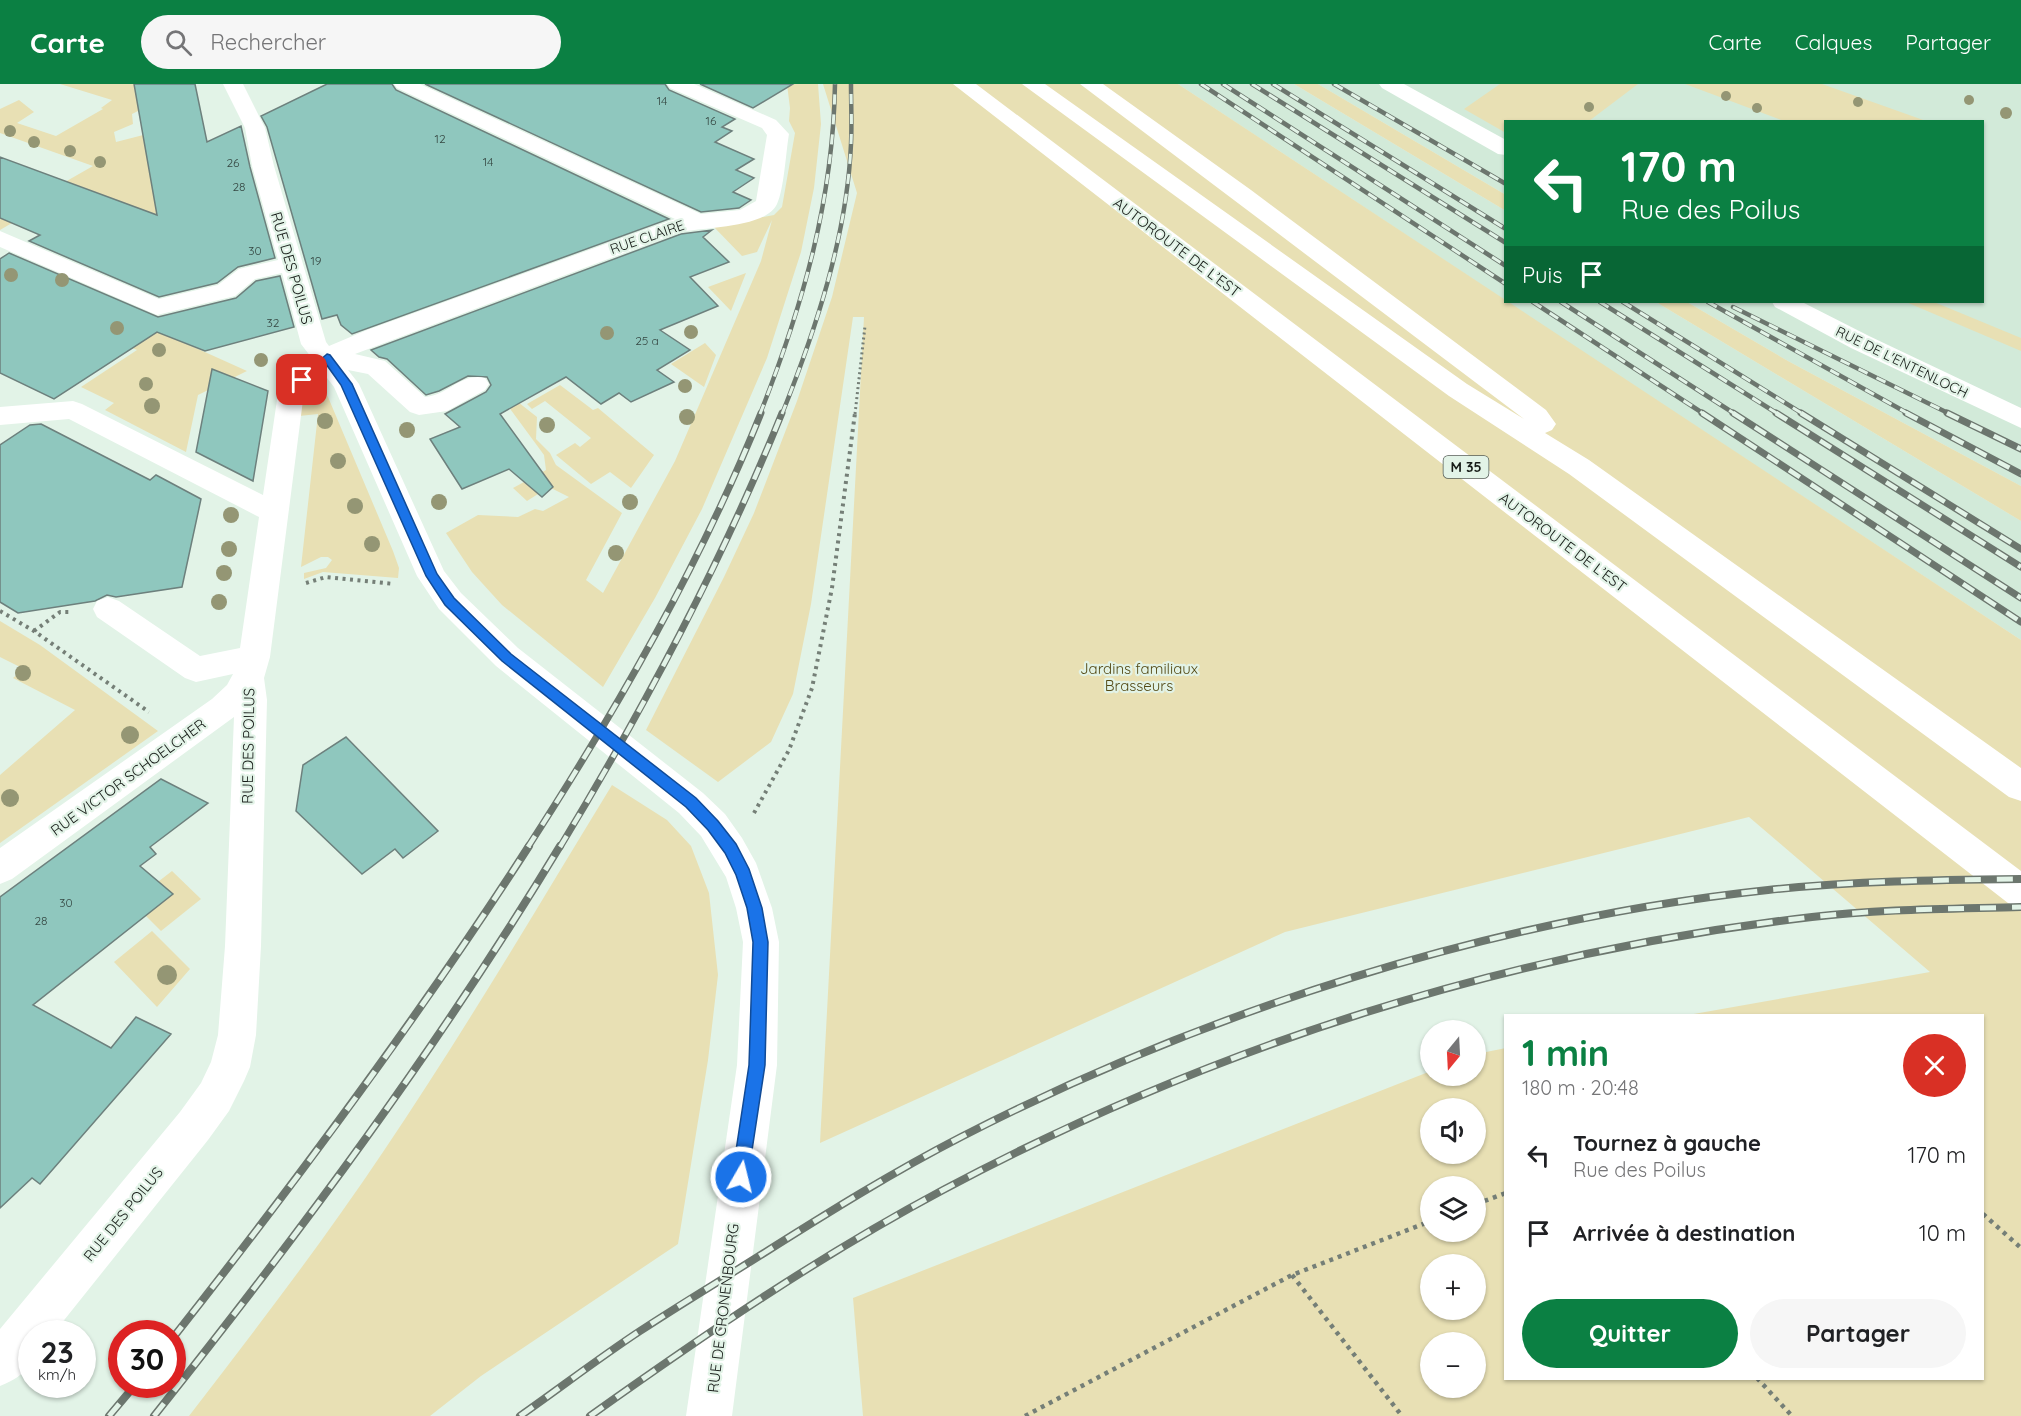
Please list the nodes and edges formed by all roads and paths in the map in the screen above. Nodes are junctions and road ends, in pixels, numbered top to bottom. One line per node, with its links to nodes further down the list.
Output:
1 (233, 84): 11 (main road, RUE DES POILUS)
2 (404, 84): 9 (main road, RUE CLAIRE)
3 (677, 84): 9 (main road)
4 (963, 84): 29 (main road, AUTOROUTE DE L’EST / M 35)
5 (1090, 84): 18 (main road)
6 (1389, 84): 8 (main road)
7 (1035, 86): 18 (main road)
8 (1504, 148)
9 (698, 221): 14 (main road, RUE CLAIRE)
10 (0, 238): 11 (main road)
11 (292, 264): 14 (main road, RUE DES POILUS)
12 (1786, 303): 17 (main road, RUE DE L'ENTENLOCH)
13 (865, 326): 27 (path)
14 (327, 357): 15 (main road); 19 (main road, RUE DES POILUS); 20 (main road, RUE DE CRONENBOURG)
15 (476, 384)
16 (0, 416): 19 (main road)
17 (2021, 419)
18 (1579, 467): 26 (main road)
19 (273, 512): 21 (main road, RUE DES POILUS)
20 (432, 576): 21 (path); 27 (main road, RUE DE CRONENBOURG)
21 (265, 578): 24 (main road, RUE DES POILUS)
22 (108, 609): 24 (main road)
23 (0, 611): 25 (path)
24 (251, 667): 25 (main road, RUE VICTOR SCHOELCHER); 36 (main road, RUE DES POILUS)
25 (184, 736): 28 (main road, RUE VICTOR SCHOELCHER)
26 (2021, 788)
27 (730, 849): 38 (main road, RUE DE CRONENBOURG)
28 (0, 868)
29 (2021, 891)
30 (1504, 1193): 31 (path)
31 (1486, 1200)
32 (1984, 1215): 34 (path)
33 (1420, 1225): 35 (path)
34 (2021, 1248)
35 (1292, 1275): 39 (path); 40 (path)
36 (0, 1364)
37 (1758, 1380): 41 (path)
38 (711, 1397)
39 (1025, 1416)
40 (1402, 1416)
41 (1792, 1416)

